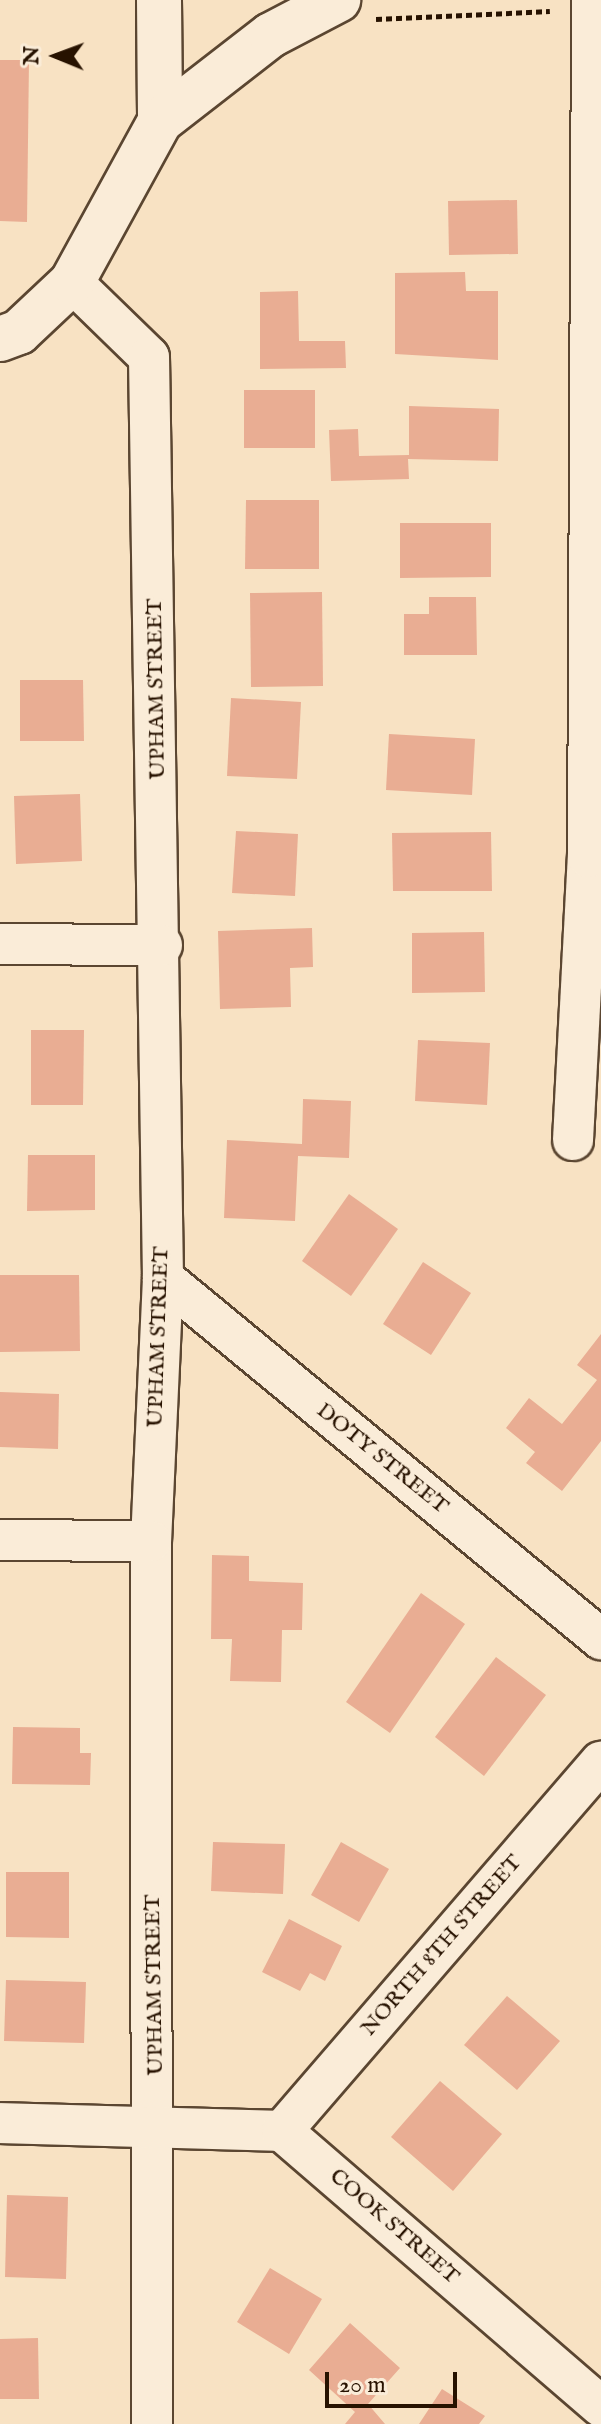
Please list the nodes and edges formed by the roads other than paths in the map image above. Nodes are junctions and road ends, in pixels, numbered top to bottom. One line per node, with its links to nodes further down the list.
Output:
1 (159, 0): 4 (main road)
2 (578, 6): 7 (street)
3 (349, 11): 4 (main road)
4 (160, 121): 5 (main road)
5 (72, 282): 6 (main road); 10 (street, UPHAM STREET)
6 (0, 339)
7 (594, 732): 8 (street)
8 (595, 862): 11 (street)
9 (0, 944): 10 (street)
10 (162, 945): 12 (street, UPHAM STREET)
11 (573, 1140)
12 (163, 1278): 14 (street, UPHAM STREET); 15 (street, DOTY STREET)
13 (0, 1540): 14 (street)
14 (151, 1541): 18 (street, UPHAM STREET)
15 (601, 1639)
16 (601, 1762): 19 (street, NORTH 8TH STREET)
17 (0, 2123): 18 (street)
18 (156, 2124): 19 (street); 21 (street, UPHAM STREET)
19 (282, 2131): 20 (street, COOK STREET)
20 (601, 2406)
21 (152, 2424)

